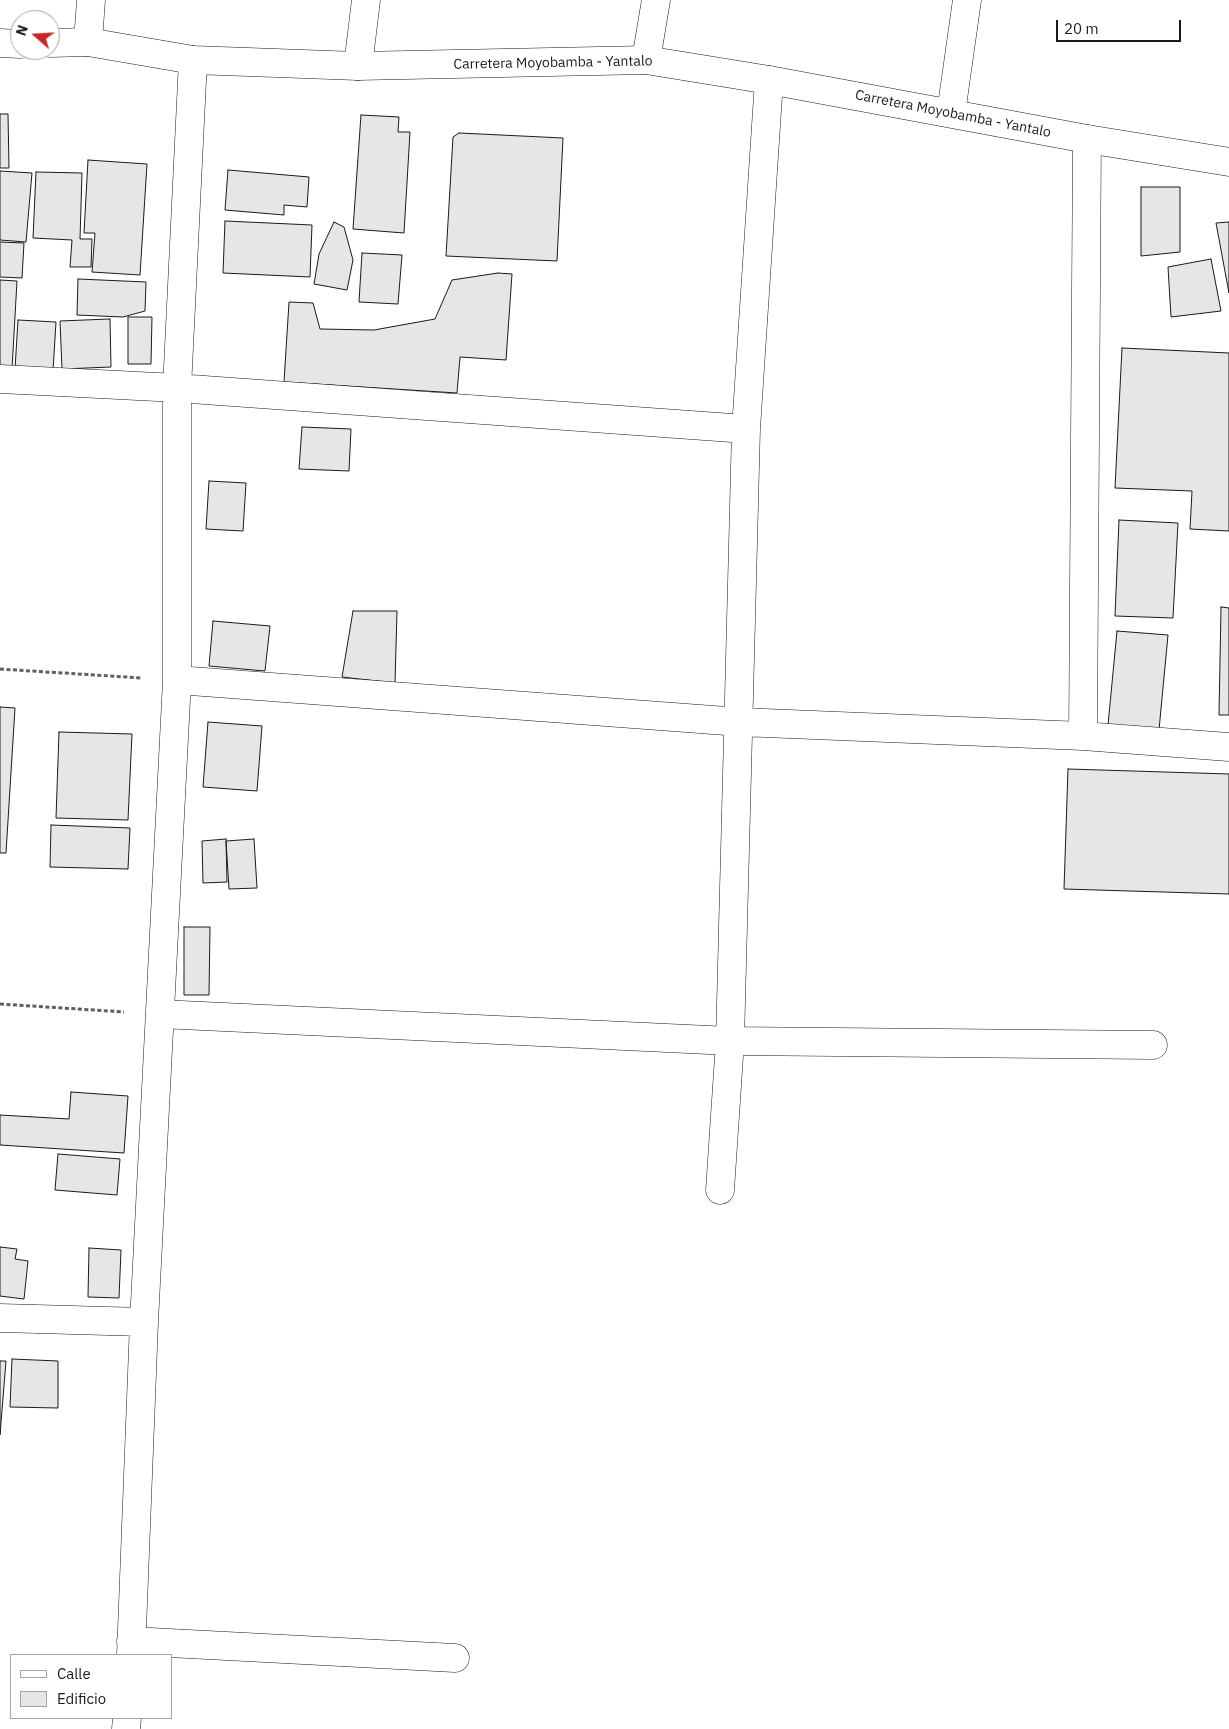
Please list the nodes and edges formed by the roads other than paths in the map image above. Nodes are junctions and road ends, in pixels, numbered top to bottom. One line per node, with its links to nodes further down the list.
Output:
1 (91, 0): 5 (street)
2 (366, 0): 9 (street)
3 (656, 0): 8 (street)
4 (967, 0): 11 (street)
5 (88, 42): 6 (street, Carretera Moyobamba - Yantalo); 7 (street, Carretera Moyobamba - Yantalo)
6 (60, 43)
7 (194, 60): 9 (street, Carretera Moyobamba - Yantalo); 15 (street)
8 (646, 60): 9 (street, Carretera Moyobamba - Yantalo); 10 (street, Carretera Moyobamba - Yantalo)
9 (358, 66)
10 (769, 80): 11 (street, Carretera Moyobamba - Yantalo); 16 (street)
11 (951, 114): 12 (street, Carretera Moyobamba - Yantalo)
12 (1086, 139): 13 (street, Carretera Moyobamba - Yantalo); 19 (street)
13 (1229, 162)
14 (0, 379): 15 (street)
15 (177, 388): 16 (street); 17 (street)
16 (746, 429): 18 (street)
17 (177, 680): 18 (street); 21 (street)
18 (740, 722): 19 (street); 22 (street)
19 (1083, 736): 20 (street)
20 (1229, 747)
21 (160, 1014): 22 (street); 26 (street)
22 (730, 1042): 23 (street); 24 (street)
23 (1153, 1045)
24 (720, 1190)
25 (0, 1318): 26 (street)
26 (144, 1322): 27 (street)
27 (131, 1648): 28 (street)
28 (456, 1658)

